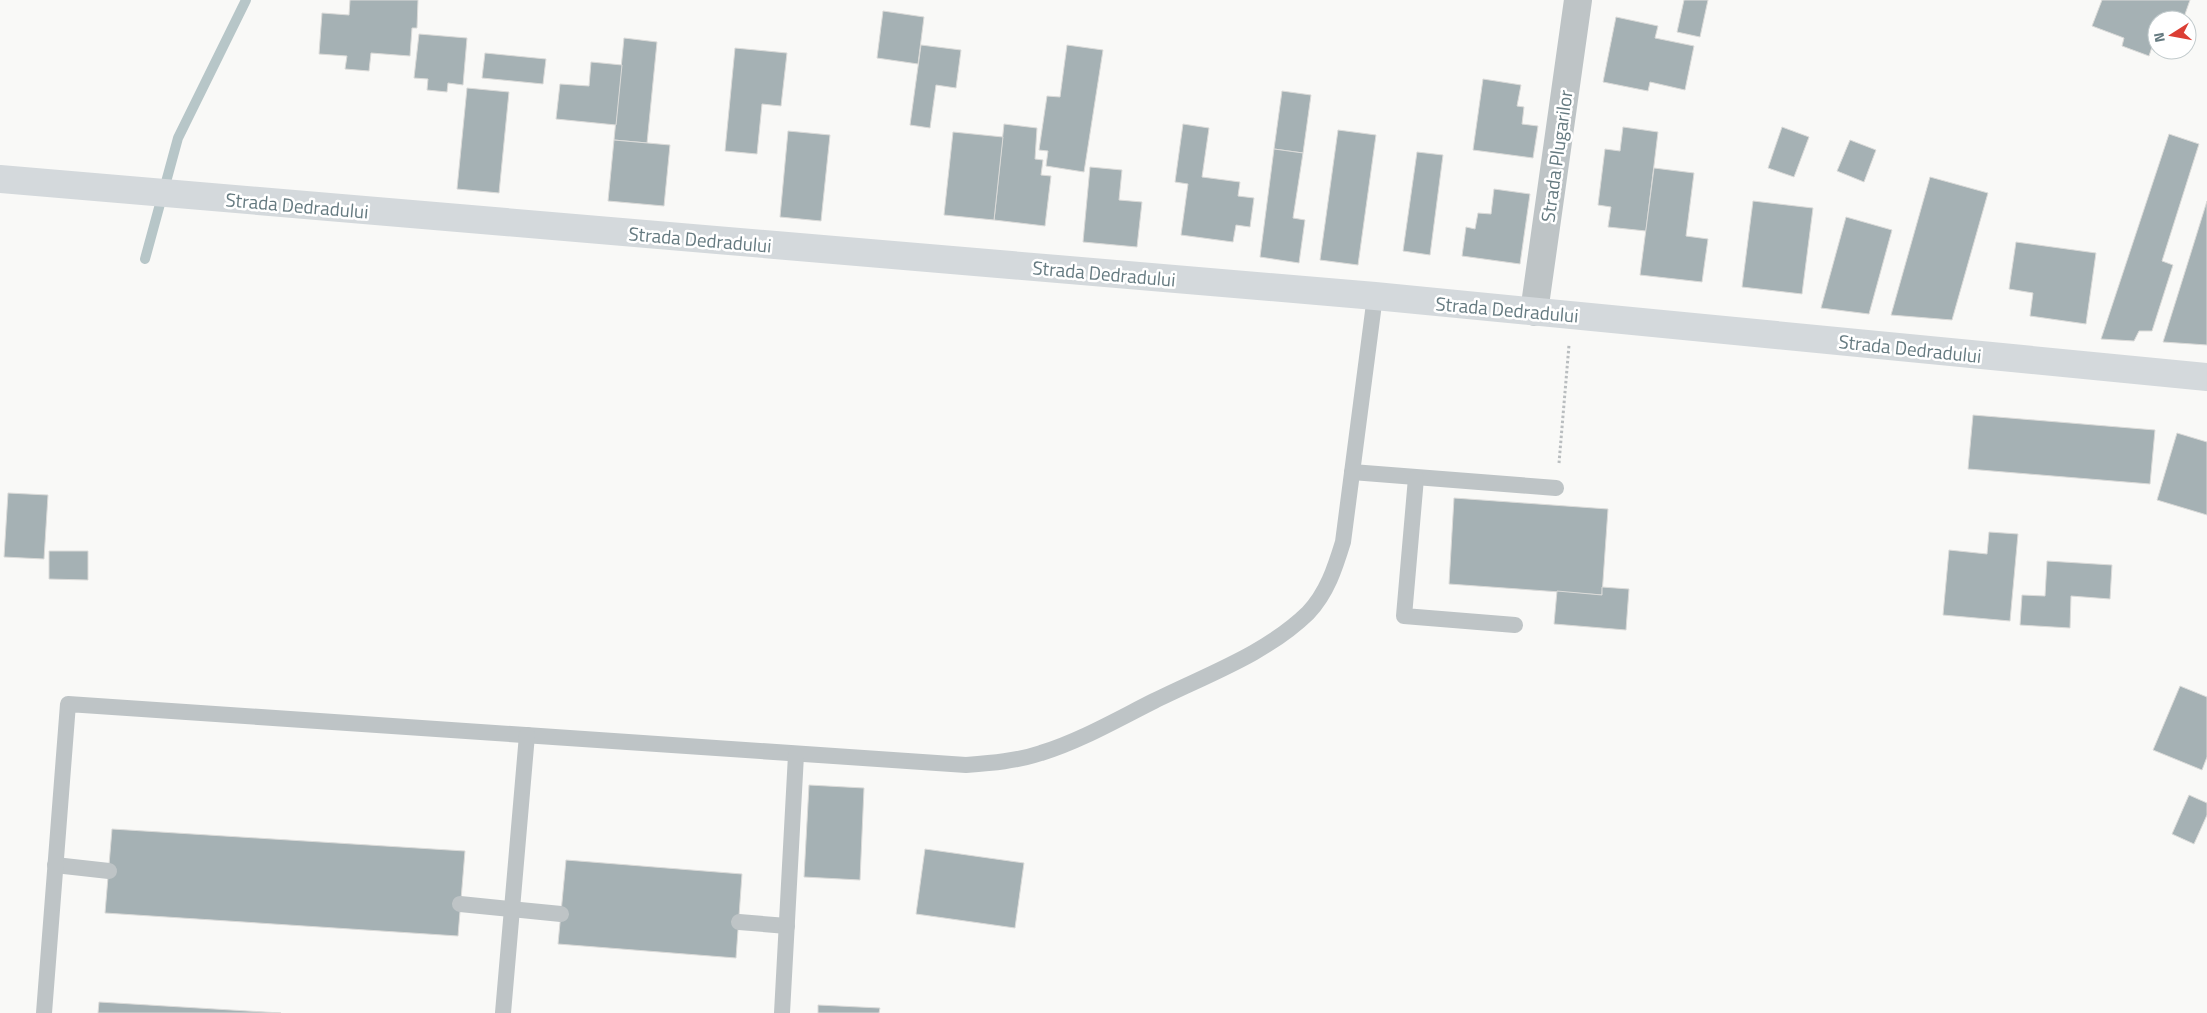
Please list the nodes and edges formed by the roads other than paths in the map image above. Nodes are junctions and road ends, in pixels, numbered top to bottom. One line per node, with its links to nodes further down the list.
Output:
1 (1578, 0): 4 (street, Strada Plugarilor)
2 (0, 179): 3 (main road, Strada Dedradului)
3 (1375, 296): 4 (main road, Strada Dedradului); 6 (lane)
4 (1534, 312): 5 (main road, Strada Dedradului)
5 (2207, 377)
6 (1352, 472): 7 (lane); 11 (lane)
7 (1416, 478): 8 (lane); 9 (lane)
8 (1556, 488)
9 (1514, 625)
10 (527, 735): 11 (lane); 12 (lane); 15 (lane)
11 (796, 755): 18 (lane)
12 (55, 865): 13 (lane); 19 (lane)
13 (109, 871)
14 (460, 904): 15 (lane)
15 (511, 909): 16 (lane); 20 (lane)
16 (561, 914)
17 (739, 922): 18 (lane)
18 (787, 926): 21 (lane)
19 (44, 1013)
20 (503, 1013)
21 (782, 1013)

